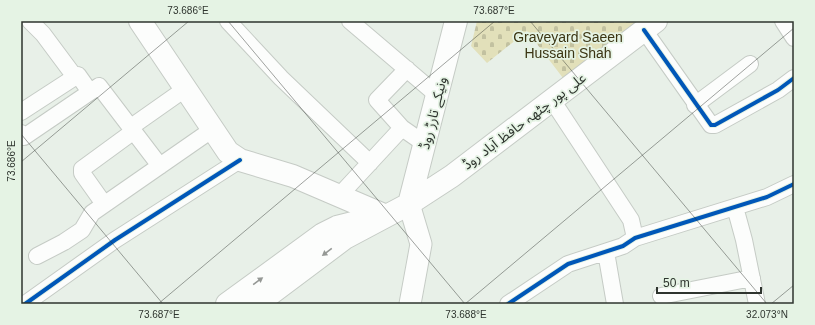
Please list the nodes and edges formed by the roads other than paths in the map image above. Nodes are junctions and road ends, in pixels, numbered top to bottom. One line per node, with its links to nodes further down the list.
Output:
1 (30, 21): 11 (street)
2 (140, 21): 13 (main road)
3 (229, 21): 25 (street)
4 (350, 21): 10 (street)
5 (456, 21): 15 (main road, ونیکے تارڑ روڈ)
6 (783, 21): 8 (street)
7 (650, 25): 16 (main road, علی پور چٹھہ حافظ آباد روڈ); 17 (street)
8 (794, 38)
9 (750, 64): 17 (street)
10 (407, 69): 15 (street); 19 (street)
11 (74, 77): 14 (street); 18 (street)
12 (794, 78): 17 (street)
13 (185, 89): 20 (street); 21 (main road)
14 (90, 92): 20 (street); 22 (street)
15 (437, 95): 23 (main road, ونیکے تارڑ روڈ)
16 (552, 100): 30 (main road, علی پور چٹھہ حافظ آباد روڈ); 34 (street)
17 (696, 105)
18 (21, 112)
19 (402, 128): 23 (street); 25 (street)
20 (132, 129): 26 (street); 29 (street)
21 (213, 129): 24 (main road); 26 (street)
22 (21, 133)
23 (425, 144): 30 (main road, ونیکے تارڑ روڈ)
24 (240, 160): 28 (main road); 40 (street)
25 (370, 163): 28 (street)
26 (160, 166): 29 (street)
27 (794, 184): 31 (street)
28 (333, 194): 32 (main road); 33 (main road)
29 (104, 204): 36 (street)
30 (409, 204): 32 (main road); 42 (main road, one-way to 42); 43 (street)
31 (735, 206): 34 (street); 37 (street)
32 (384, 215): 33 (main road)
33 (323, 234): 41 (main road, one-way to 33)
34 (635, 238): 35 (street)
35 (606, 252): 39 (street); 44 (street)
36 (37, 256)
37 (752, 278): 38 (street); 45 (street)
38 (661, 296)
39 (516, 302)
40 (25, 304)
41 (227, 304)
42 (257, 304)
43 (410, 304)
44 (615, 304)
45 (757, 304)

